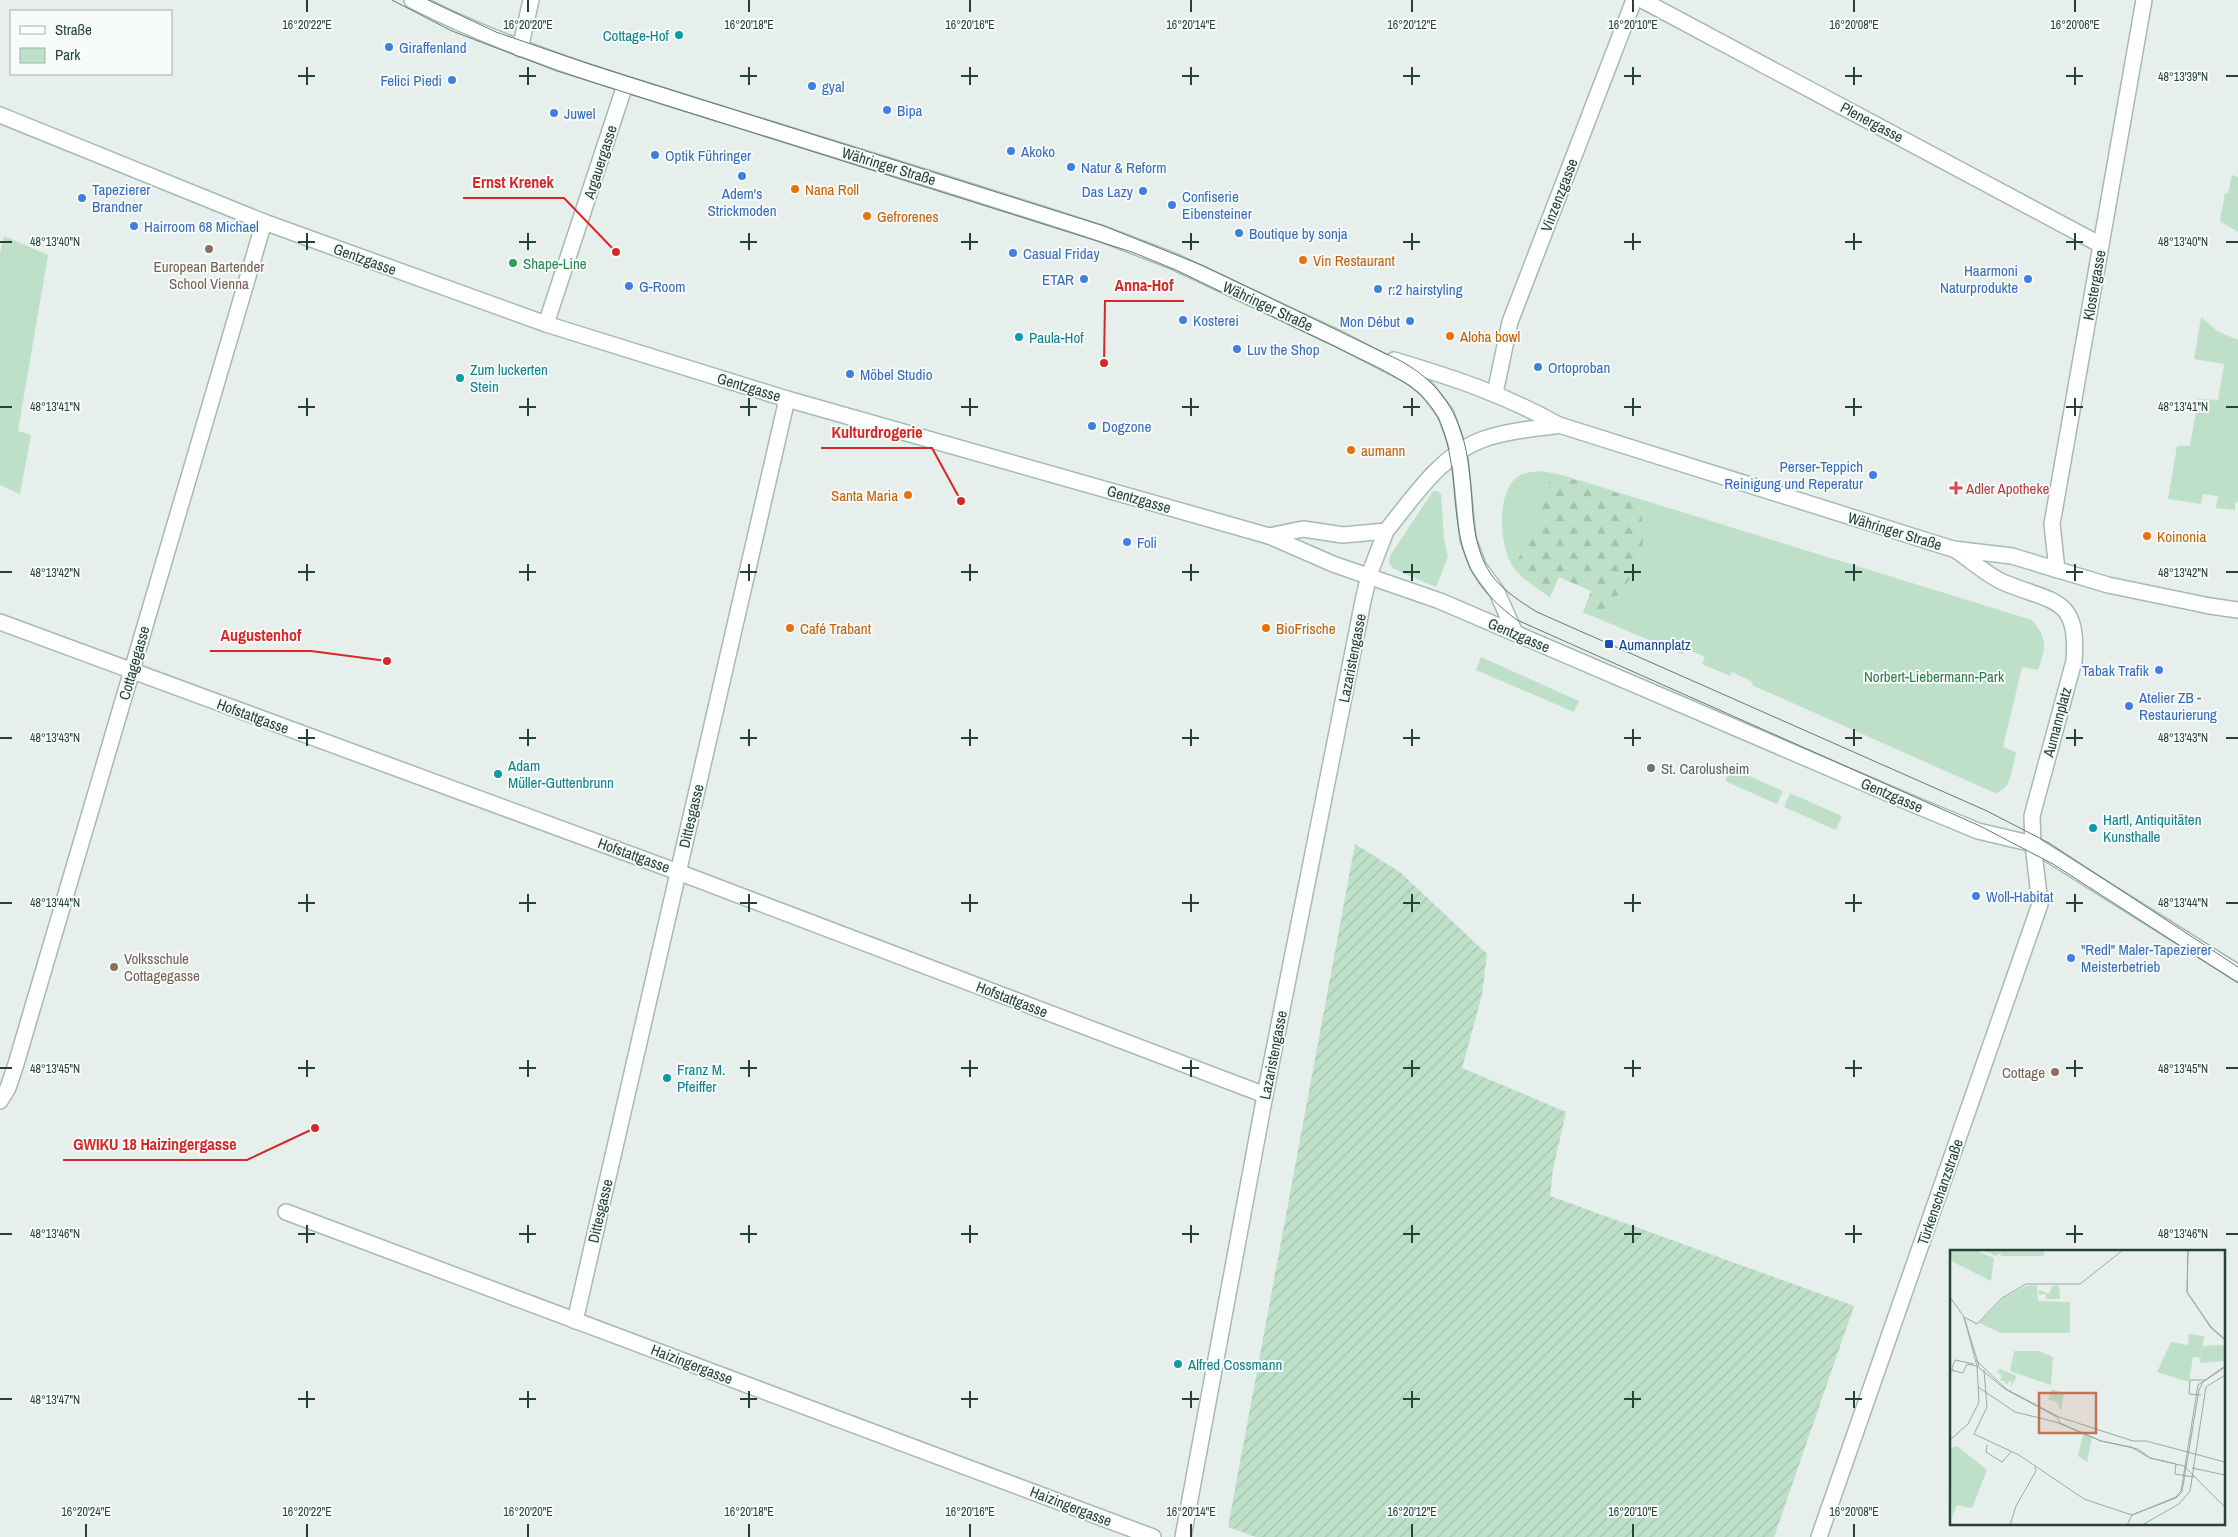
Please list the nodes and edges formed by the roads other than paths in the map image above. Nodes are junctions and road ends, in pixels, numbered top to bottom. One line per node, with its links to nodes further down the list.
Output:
1 (412, 0): 6 (street, Währinger Straße)
2 (531, 0): 6 (street)
3 (1634, 0): 13 (street, Vinzenzgasse)
4 (1642, 0): 10 (street, Plenergasse)
5 (2144, 0): 10 (street, Klostergasse)
6 (520, 49): 7 (street, Währinger Straße)
7 (625, 84): 11 (street, Argauergasse); 12 (street, Währinger Straße)
8 (0, 115): 9 (street, Gentzgasse)
9 (264, 222): 11 (street, Gentzgasse); 25 (street, Cottagegasse)
10 (2101, 245): 20 (street, Klostergasse)
11 (546, 324): 14 (street, Gentzgasse)
12 (1359, 350): 13 (street, Währinger Straße); 16 (street, Währinger Straße)
13 (1496, 393): 15 (street, Währinger Straße)
14 (787, 399): 18 (street, Gentzgasse); 27 (street, Dittesgasse)
15 (1559, 425): 16 (street, Währinger Straße); 19 (street, Währinger Straße)
16 (1459, 452): 17 (street); 24 (street)
17 (1386, 531): 18 (street); 21 (street)
18 (1269, 536): 21 (street, Gentzgasse)
19 (1953, 549): 20 (street, Währinger Straße); 26 (street, Aumannplatz)
20 (2057, 570): 22 (street, Währinger Straße)
21 (1369, 575): 24 (street, Gentzgasse); 29 (street, Lazaristengasse)
22 (2238, 610)
23 (0, 622): 25 (street, Hofstattgasse)
24 (1514, 634): 26 (street, Gentzgasse)
25 (132, 672): 27 (street, Hofstattgasse); 30 (street, Cottagegasse)
26 (2033, 844): 28 (street, Gentzgasse); 35 (street, Türkenschanzstraße)
27 (678, 872): 29 (street, Hofstattgasse); 32 (street, Dittesgasse)
28 (2238, 973)
29 (1265, 1096): 34 (street, Lazaristengasse)
30 (0, 1101)
31 (286, 1212): 32 (street, Haizingergasse)
32 (575, 1320): 33 (street, Haizingergasse)
33 (1153, 1537)
34 (1183, 1537)
35 (1819, 1537)

